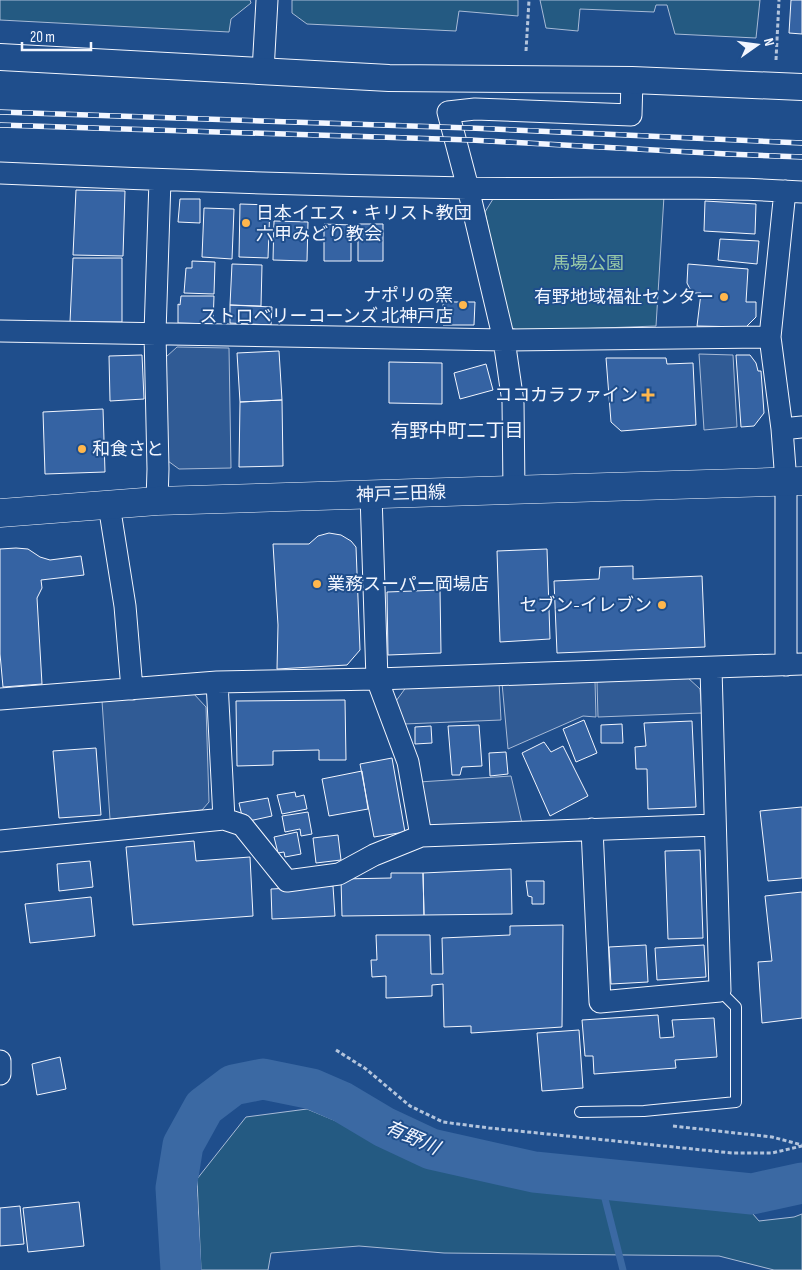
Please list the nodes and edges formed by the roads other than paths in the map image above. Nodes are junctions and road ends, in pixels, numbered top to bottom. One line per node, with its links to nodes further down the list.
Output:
1 (267, 0): 3 (street)
2 (0, 57): 3 (street)
3 (263, 71): 4 (street)
4 (632, 80): 5 (street); 8 (street)
5 (802, 87)
6 (0, 173): 7 (street)
7 (160, 180): 8 (street); 11 (street)
8 (468, 188): 9 (street); 13 (street)
9 (794, 191): 12 (street)
10 (0, 330): 11 (street)
11 (155, 333): 13 (street); 18 (street)
12 (770, 337): 13 (street); 14 (street)
13 (504, 340): 16 (street)
14 (792, 428): 15 (street)
15 (794, 482): 16 (main road, 神戸三田線); 21 (street)
16 (514, 491): 17 (main road, 神戸三田線)
17 (371, 495): 18 (main road, 神戸三田線); 23 (street)
18 (157, 501): 19 (main road, 神戸三田線)
19 (109, 505): 20 (main road, 神戸三田線); 25 (street)
20 (0, 513)
21 (794, 664): 22 (street)
22 (711, 668): 23 (street); 28 (street)
23 (377, 679): 24 (street); 30 (street)
24 (217, 682): 25 (street); 27 (street)
25 (132, 689): 26 (street)
26 (0, 699)
27 (224, 819): 30 (street); 31 (street)
28 (714, 825): 29 (street); 32 (street)
29 (592, 829): 30 (street); 32 (street)
30 (421, 836)
31 (0, 841)
32 (720, 991): 33 (lane)
33 (580, 1112)

